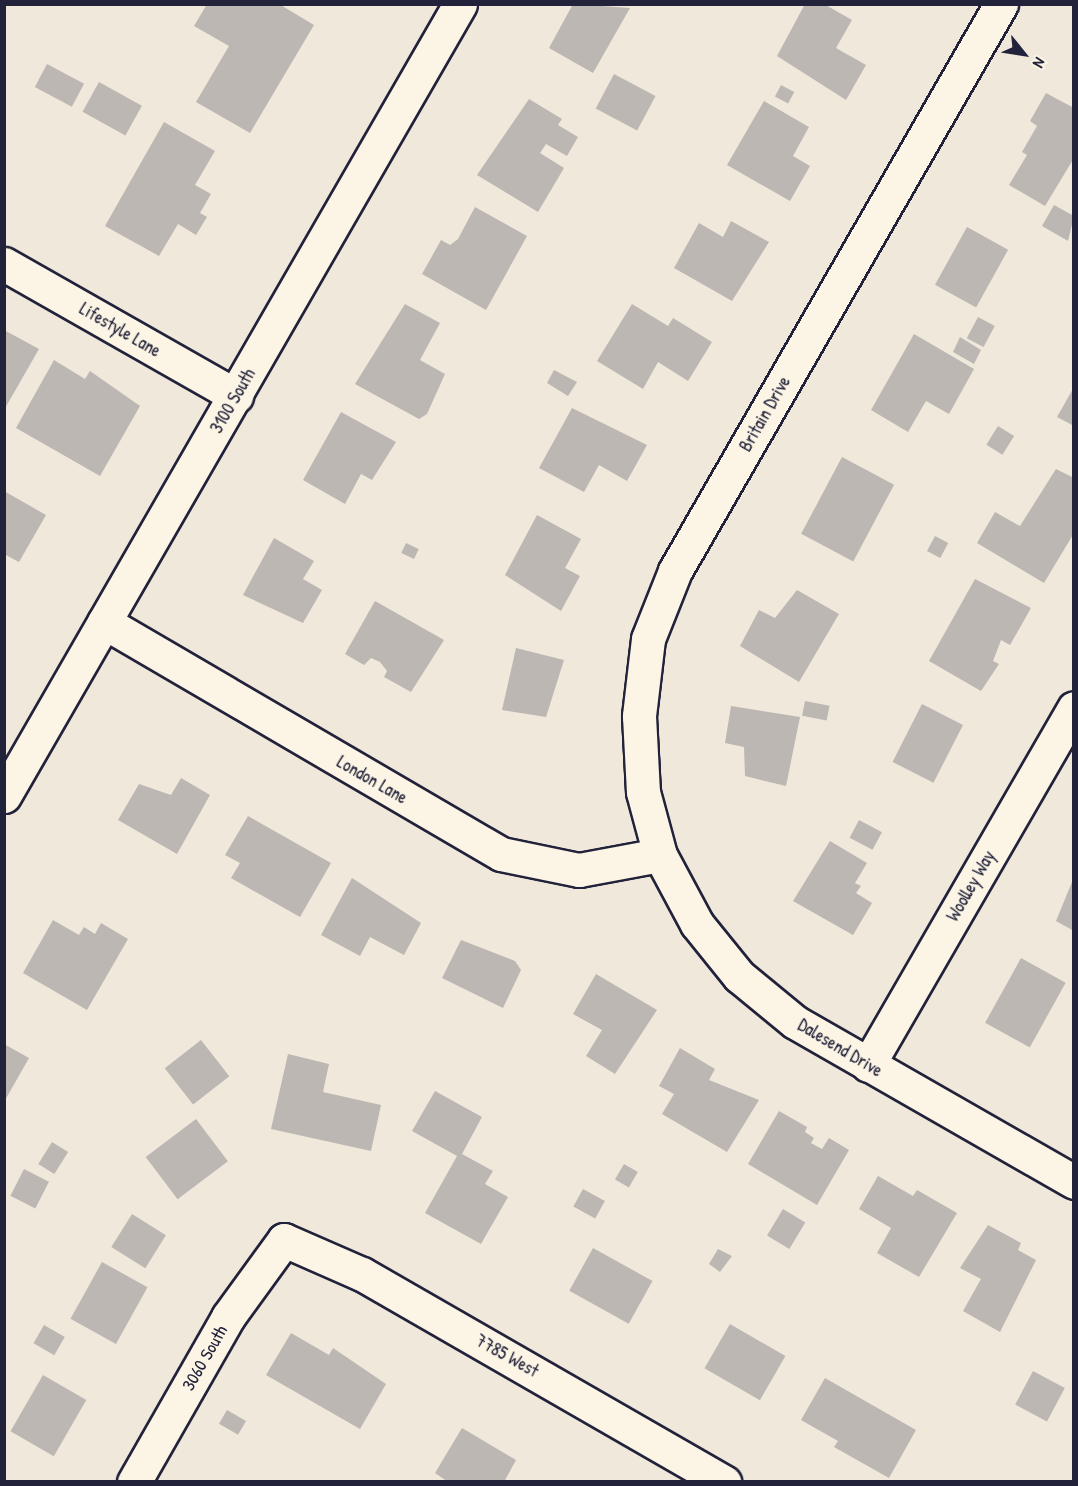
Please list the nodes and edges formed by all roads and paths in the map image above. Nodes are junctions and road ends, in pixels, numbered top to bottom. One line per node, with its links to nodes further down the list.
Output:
1 (460, 4): 4 (street, 3100 South)
2 (1001, 4): 8 (street, Britain Drive)
3 (4, 264): 4 (street, Lifestyle Lane)
4 (236, 396): 5 (street, 3100 South)
5 (104, 622): 7 (street, 3100 South); 8 (street, London Lane)
6 (1074, 708): 9 (street, Woolley Way)
7 (4, 796)
8 (660, 855): 9 (street, Dalesend Drive)
9 (868, 1065): 10 (street, Dalesend Drive)
10 (1074, 1182)
11 (284, 1240): 12 (street, 3060 South); 13 (street, 7785 West)
12 (134, 1482)
13 (724, 1482)

